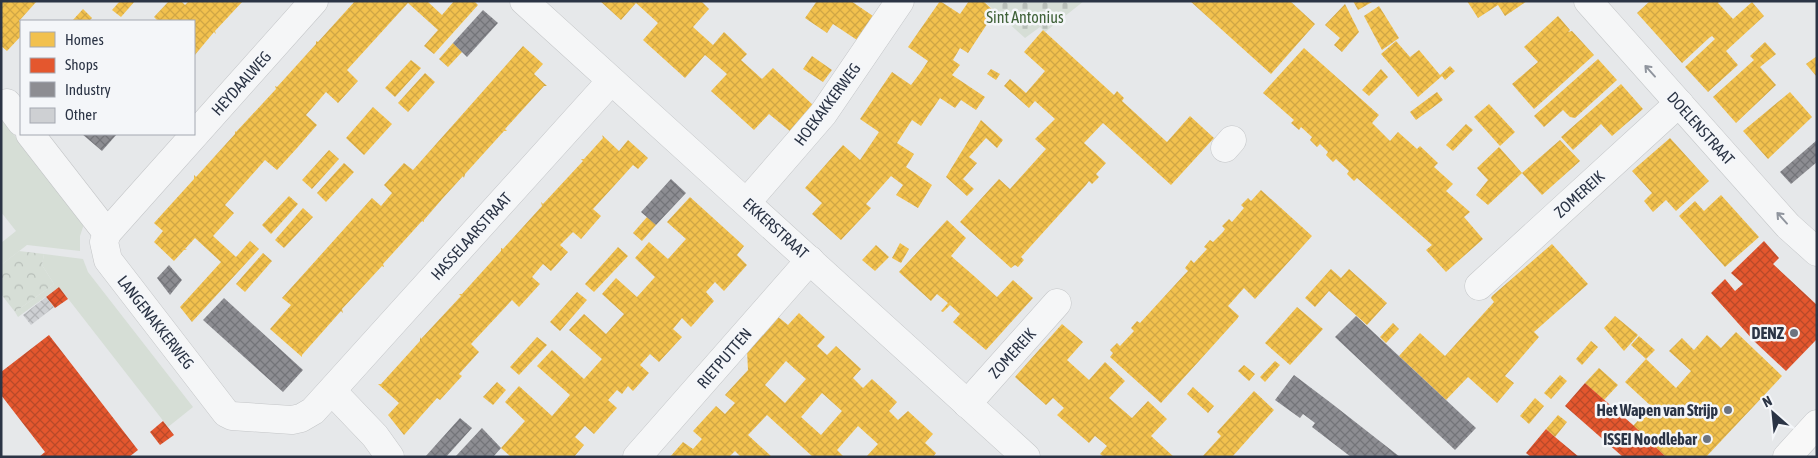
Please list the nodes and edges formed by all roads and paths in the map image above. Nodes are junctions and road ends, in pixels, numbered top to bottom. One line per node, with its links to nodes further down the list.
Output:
1 (314, 1): 7 (street, HEYDAALWEG)
2 (524, 1): 5 (street, EKKERSTRAAT)
3 (900, 1): 10 (street, HOEKAKKERWEG)
4 (1588, 1): 6 (street, DOELENSTRAAT, one-way to 4)
5 (611, 81): 10 (street, EKKERSTRAAT); 16 (street, HASSELAARSTRAAT)
6 (1679, 103): 12 (street, DOELENSTRAAT, one-way to 6); 14 (street, ZOMEREIK)
7 (195, 134)
8 (31, 135): 11 (street)
9 (194, 135): 11 (street, HEYDAALWEG)
10 (747, 202): 13 (street, EKKERSTRAAT)
11 (107, 233): 16 (street, LANGENAKKERWEG)
12 (1817, 252)
13 (810, 260): 17 (street, EKKERSTRAAT); 20 (street, RIETPUTTEN)
14 (1479, 286)
15 (1057, 303): 17 (street, ZOMEREIK)
16 (332, 391): 19 (street)
17 (967, 404): 21 (street, EKKERSTRAAT)
18 (1817, 424): 22 (street)
19 (390, 457)
20 (637, 457)
21 (1026, 457)
22 (1786, 457)

